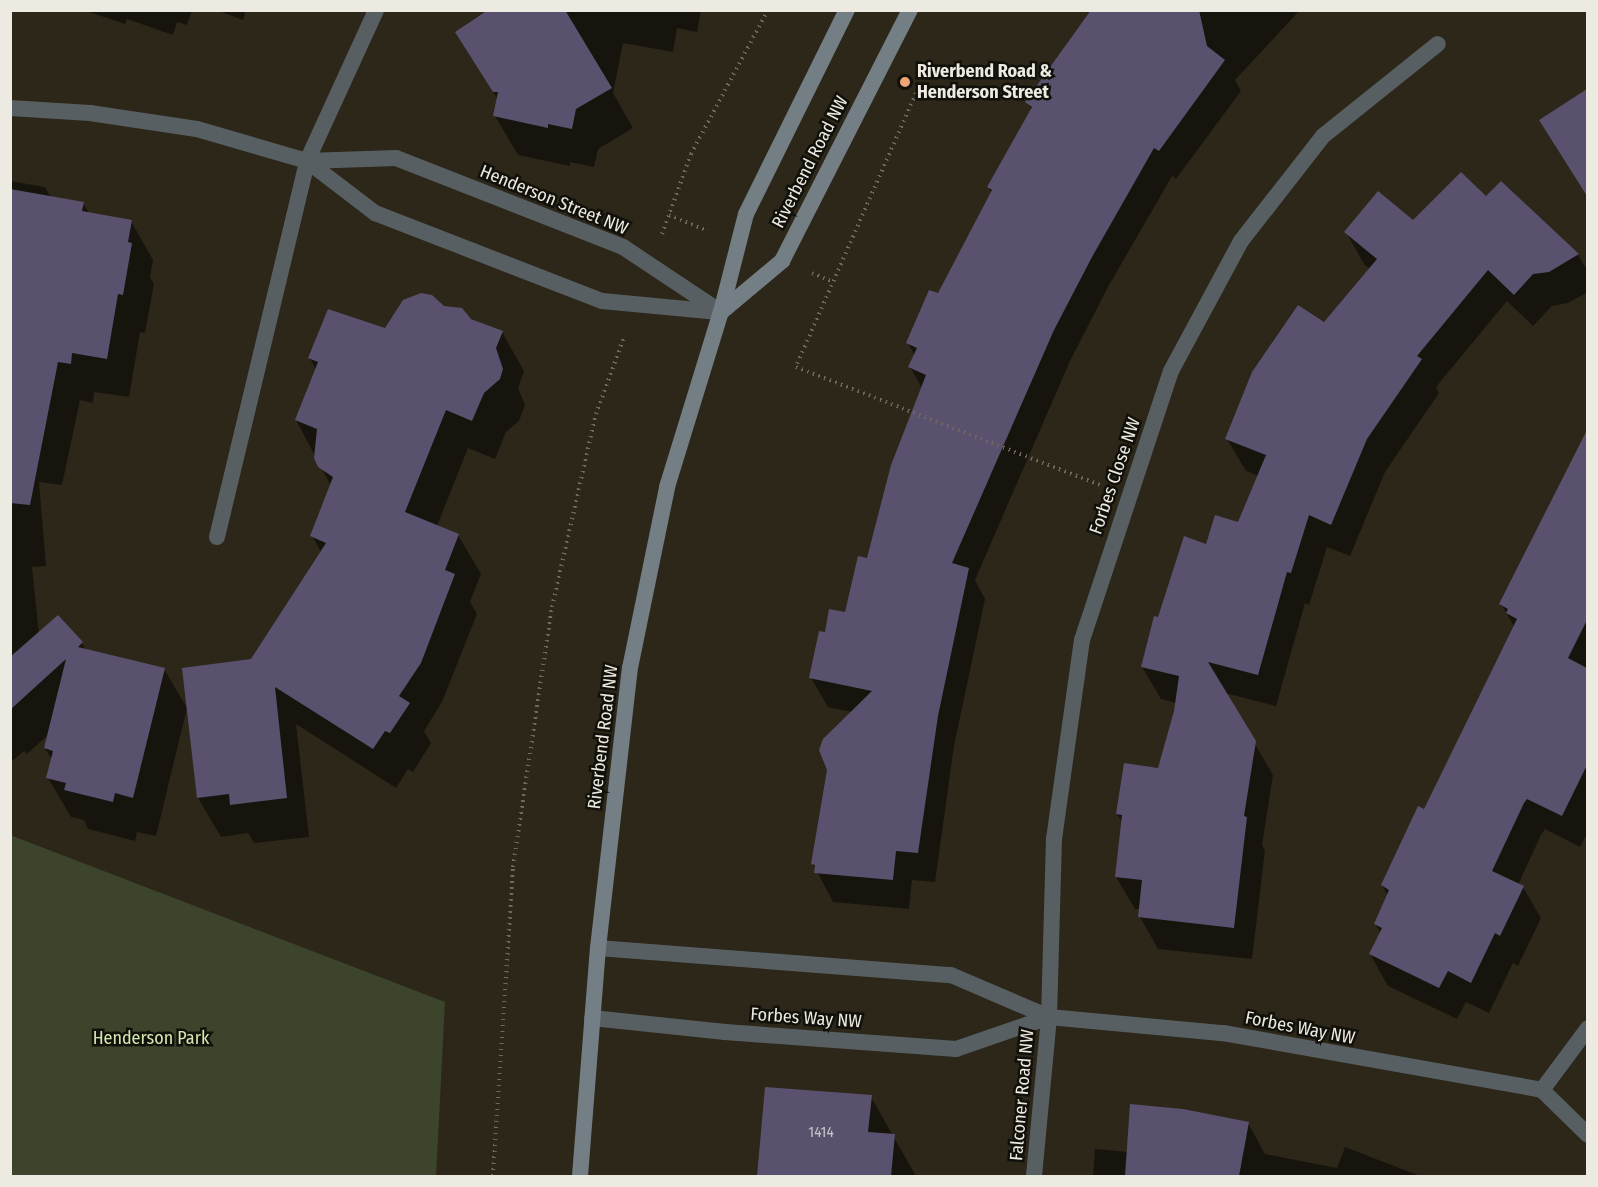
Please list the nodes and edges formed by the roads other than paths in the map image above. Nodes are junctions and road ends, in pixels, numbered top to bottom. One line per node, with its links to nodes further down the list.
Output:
1 (376, 10): 6 (street)
2 (847, 10): 7 (main road, Riverbend Road NW)
3 (910, 10): 7 (main road, Riverbend Road NW)
4 (1438, 44): 10 (street, Forbes Close NW)
5 (10, 108): 6 (street, Henderson Street NW)
6 (307, 161): 7 (street, Henderson Street NW); 7 (street, Henderson Street NW); 8 (street)
7 (721, 312): 9 (main road, Riverbend Road NW)
8 (217, 537)
9 (598, 948): 10 (street, Forbes Way NW); 11 (main road, Riverbend Road NW)
10 (1049, 1017): 11 (street, Forbes Way NW); 13 (street, Forbes Way NW); 16 (street, Falconer Road NW)
11 (592, 1018): 15 (main road, Riverbend Road NW)
12 (1587, 1028): 13 (street)
13 (1542, 1090): 14 (street)
14 (1587, 1135)
15 (580, 1176)
16 (1034, 1176)

